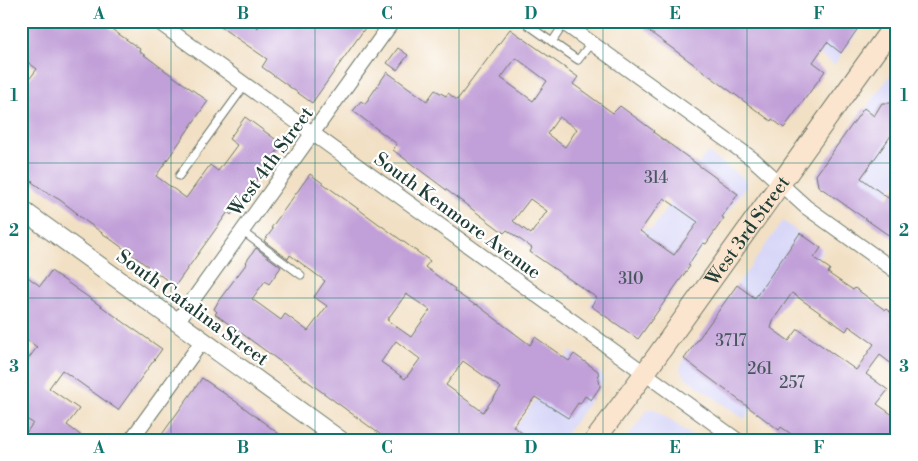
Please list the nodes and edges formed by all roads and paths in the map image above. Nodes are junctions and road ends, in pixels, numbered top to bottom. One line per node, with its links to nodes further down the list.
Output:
1 (157, 21): 8 (street, South Kenmore Avenue)
2 (393, 21): 9 (street, West 4th Street)
3 (531, 21): 6 (lane)
4 (897, 21): 11 (main road, West 3rd Street)
5 (562, 22): 6 (lane); 7 (street)
6 (552, 42): 7 (lane)
7 (591, 43): 11 (street)
8 (246, 84): 9 (street, South Kenmore Avenue); 10 (lane)
9 (313, 133): 13 (street, West 4th Street); 18 (street, South Kenmore Avenue)
10 (179, 176)
11 (780, 184): 14 (street); 18 (main road, West 3rd Street)
12 (21, 209): 16 (street, South Catalina Street)
13 (243, 232): 15 (lane); 16 (street, West 4th Street)
14 (897, 272)
15 (301, 276)
16 (177, 322): 17 (street, South Catalina Street)
17 (203, 340): 19 (street); 20 (street, South Catalina Street)
18 (644, 374): 21 (main road, West 3rd Street); 22 (street, South Kenmore Avenue)
19 (131, 440)
20 (340, 440)
21 (595, 440)
22 (737, 440)

